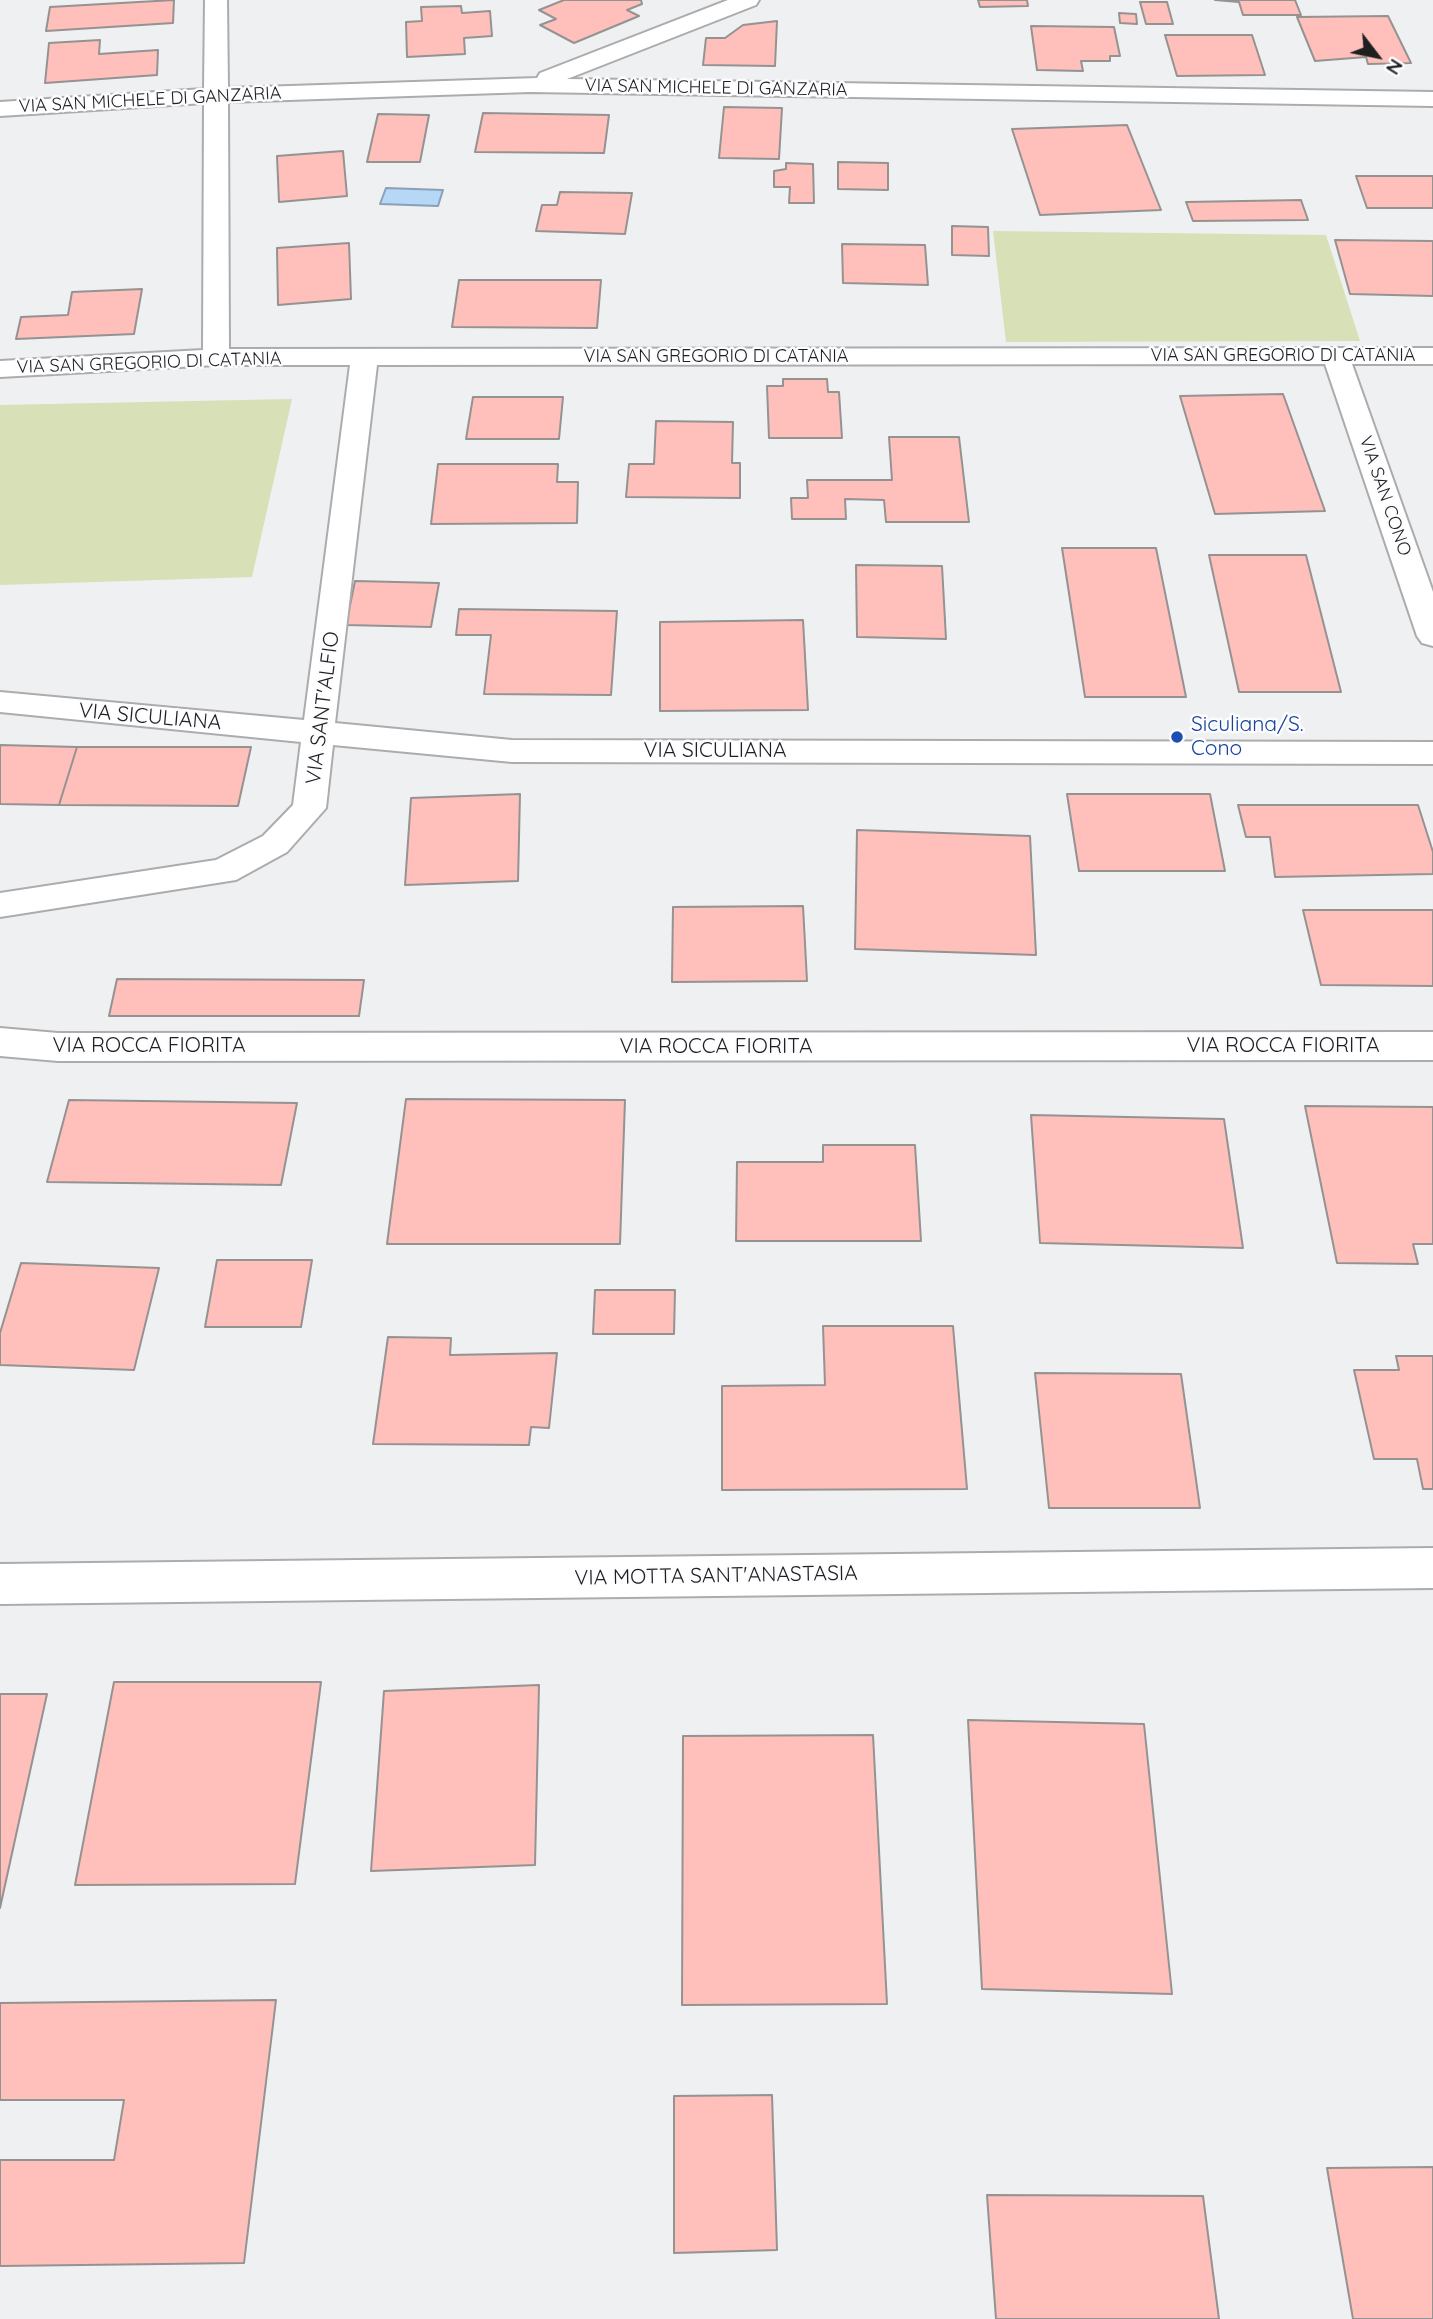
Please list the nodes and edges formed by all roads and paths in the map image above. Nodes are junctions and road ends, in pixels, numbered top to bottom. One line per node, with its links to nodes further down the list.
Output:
1 (216, 0): 4 (street)
2 (748, 0): 3 (street)
3 (530, 85): 4 (street, VIA SAN MICHELE DI GANZARIA); 5 (street, VIA SAN MICHELE DI GANZARIA)
4 (216, 95): 6 (street, VIA SAN MICHELE DI GANZARIA); 9 (street)
5 (1433, 99)
6 (0, 109)
7 (1336, 356): 8 (street, VIA SAN GREGORIO DI CATANIA); 10 (street, VIA SAN GREGORIO DI CATANIA); 12 (street, VIA SAN CONO)
8 (1433, 356)
9 (216, 357): 10 (street, VIA SAN GREGORIO DI CATANIA); 11 (street, VIA SAN GREGORIO DI CATANIA)
10 (364, 358): 14 (street, VIA SANT'ALFIO)
11 (0, 369)
12 (1433, 636)
13 (0, 702): 14 (street, VIA SICULIANA)
14 (321, 733): 15 (street, VIA SICULIANA); 16 (street, VIA SANT'ALFIO)
15 (1433, 754)
16 (0, 905)
17 (0, 1042): 18 (street, VIA ROCCA FIORITA)
18 (1433, 1046)
19 (1433, 1568): 20 (street, VIA MOTTA SANT'ANASTASIA)
20 (0, 1584)

